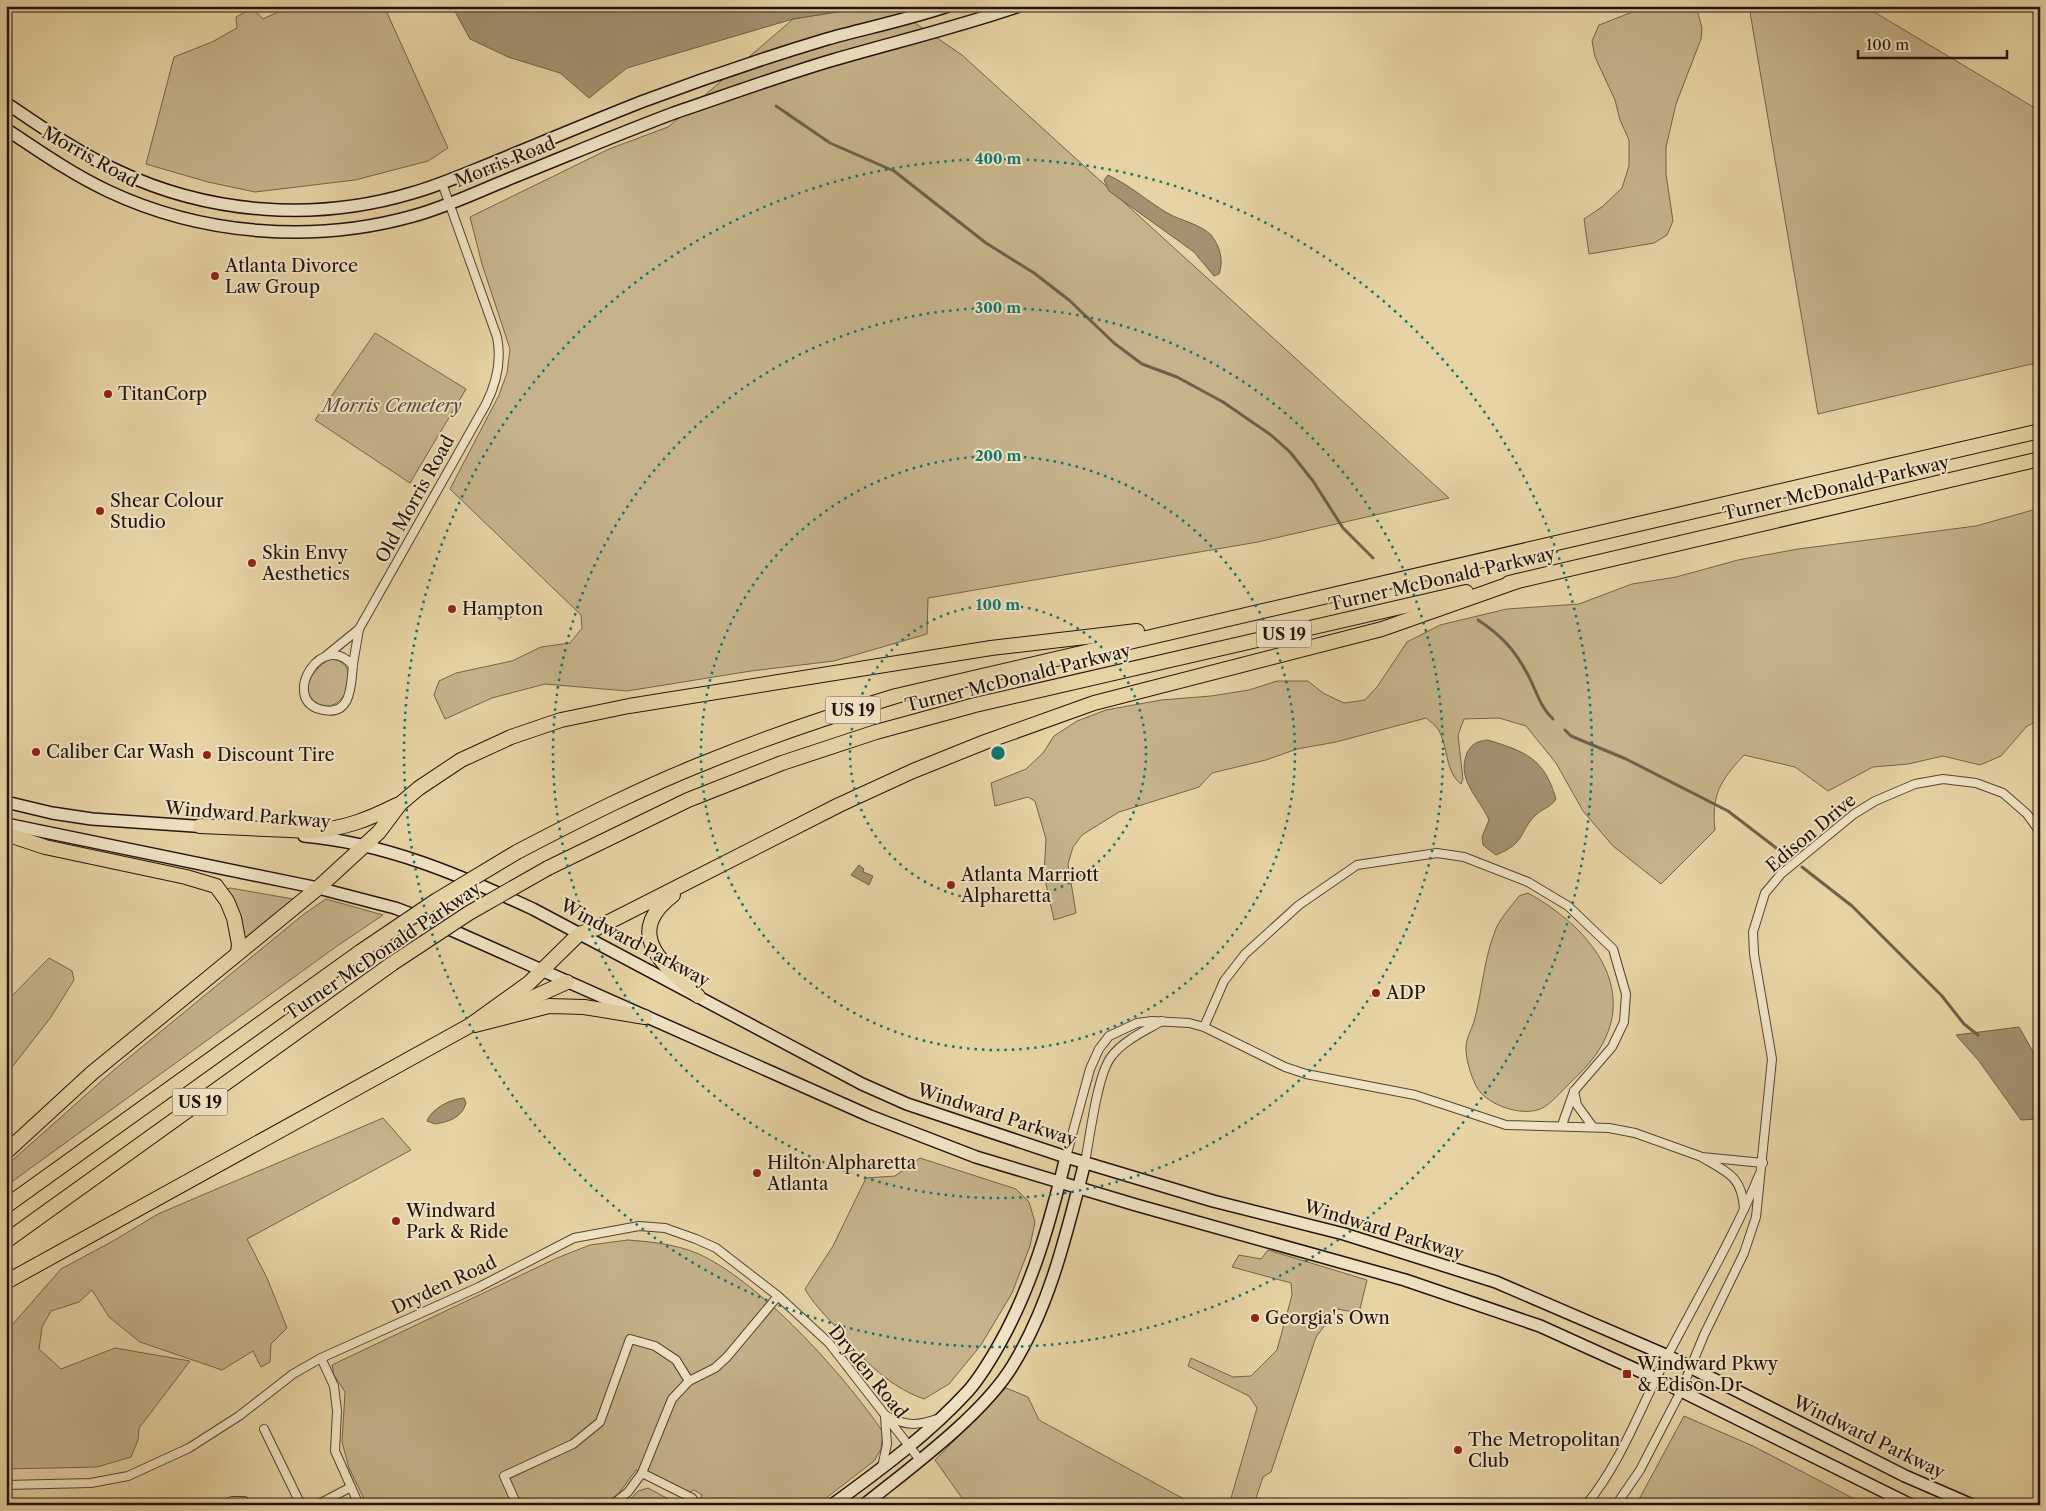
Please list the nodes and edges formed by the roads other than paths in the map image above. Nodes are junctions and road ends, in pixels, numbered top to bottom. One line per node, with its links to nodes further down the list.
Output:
1 (948, 6): 5 (main road, Morris Road)
2 (1019, 6): 6 (main road, Morris Road)
3 (6, 103): 5 (main road, Morris Road)
4 (6, 129): 6 (main road, Morris Road)
5 (442, 183): 6 (street, Old Morris Road)
6 (450, 204): 11 (street, Old Morris Road)
7 (2040, 430): 10 (highway, Turner McDonald Parkway / US 19)
8 (2040, 459): 9 (highway, Turner McDonald Parkway / US 19)
9 (1518, 581): 21 (highway); 45 (highway, Turner McDonald Parkway / US 19, bridge)
10 (1207, 623): 15 (highway); 43 (highway, Turner McDonald Parkway / US 19, bridge)
11 (359, 629): 12 (street, Old Morris Road); 13 (street, Old Morris Road)
12 (328, 656): 13 (street); 13 (street, Old Morris Road)
13 (353, 666)
14 (6, 802): 17 (main road, Windward Parkway)
15 (400, 804): 17 (highway); 20 (highway)
16 (6, 824): 22 (main road)
17 (200, 826): 20 (main road, Windward Parkway)
18 (2040, 832): 40 (street, Edison Drive)
19 (6, 834): 24 (highway)
20 (364, 846): 22 (highway); 23 (main road, Windward Parkway)
21 (690, 882): 23 (highway); 27 (highway)
22 (318, 888): 24 (highway); 25 (main road)
23 (579, 934): 25 (highway); 27 (main road, Windward Parkway)
24 (238, 953): 36 (highway)
25 (542, 972): 26 (main road); 28 (highway)
26 (567, 982): 28 (highway); 29 (main road)
27 (698, 996): 37 (main road, Windward Parkway)
28 (498, 1005): 31 (highway)
29 (645, 1017): 31 (highway); 41 (main road)
30 (1162, 1021): 32 (street); 37 (street); 39 (street)
31 (469, 1026): 46 (highway)
32 (1204, 1027): 33 (street); 34 (street)
33 (1574, 1091): 34 (street); 35 (street)
34 (1562, 1125): 35 (street)
35 (1593, 1127): 38 (street)
36 (6, 1152)
37 (1066, 1157): 39 (main road, Windward Parkway); 41 (main road)
38 (1702, 1157): 40 (street); 44 (street)
39 (1085, 1162): 42 (main road); 48 (main road, Windward Parkway)
40 (1764, 1163): 44 (street); 50 (street)
41 (1060, 1182): 42 (main road); 55 (main road)
42 (1078, 1188): 51 (main road); 58 (main road)
43 (6, 1206)
44 (1744, 1211): 48 (street)
45 (6, 1241)
46 (6, 1282)
47 (778, 1296): 49 (street, Dryden Road); 52 (street); 54 (street, Dryden Road)
48 (1668, 1356): 50 (main road, Windward Parkway); 51 (street)
49 (321, 1358): 61 (street, Dryden Road); 62 (street)
50 (1691, 1368): 53 (street); 63 (main road, Windward Parkway)
51 (1657, 1379): 53 (main road); 74 (street)
52 (689, 1382): 60 (street); 69 (street)
53 (1681, 1391): 75 (street); 76 (main road)
54 (885, 1415): 55 (street); 57 (street, Dryden Road); 59 (street)
55 (944, 1416): 57 (main road)
56 (264, 1430): 66 (street)
57 (909, 1446): 58 (street, Dryden Road); 59 (main road)
58 (920, 1460): 73 (main road)
59 (882, 1468): 72 (main road)
60 (642, 1473): 70 (street); 71 (street)
61 (6, 1485)
62 (351, 1487): 67 (street); 68 (street)
63 (1955, 1502): 77 (main road, Windward Parkway)
64 (223, 1505): 65 (street)
65 (246, 1505)
66 (301, 1505)
67 (317, 1505)
68 (359, 1505)
69 (517, 1505)
70 (612, 1505)
71 (697, 1505)
72 (832, 1505)
73 (864, 1505)
74 (1586, 1505)
75 (1616, 1505)
76 (1911, 1505)
77 (1972, 1505)

